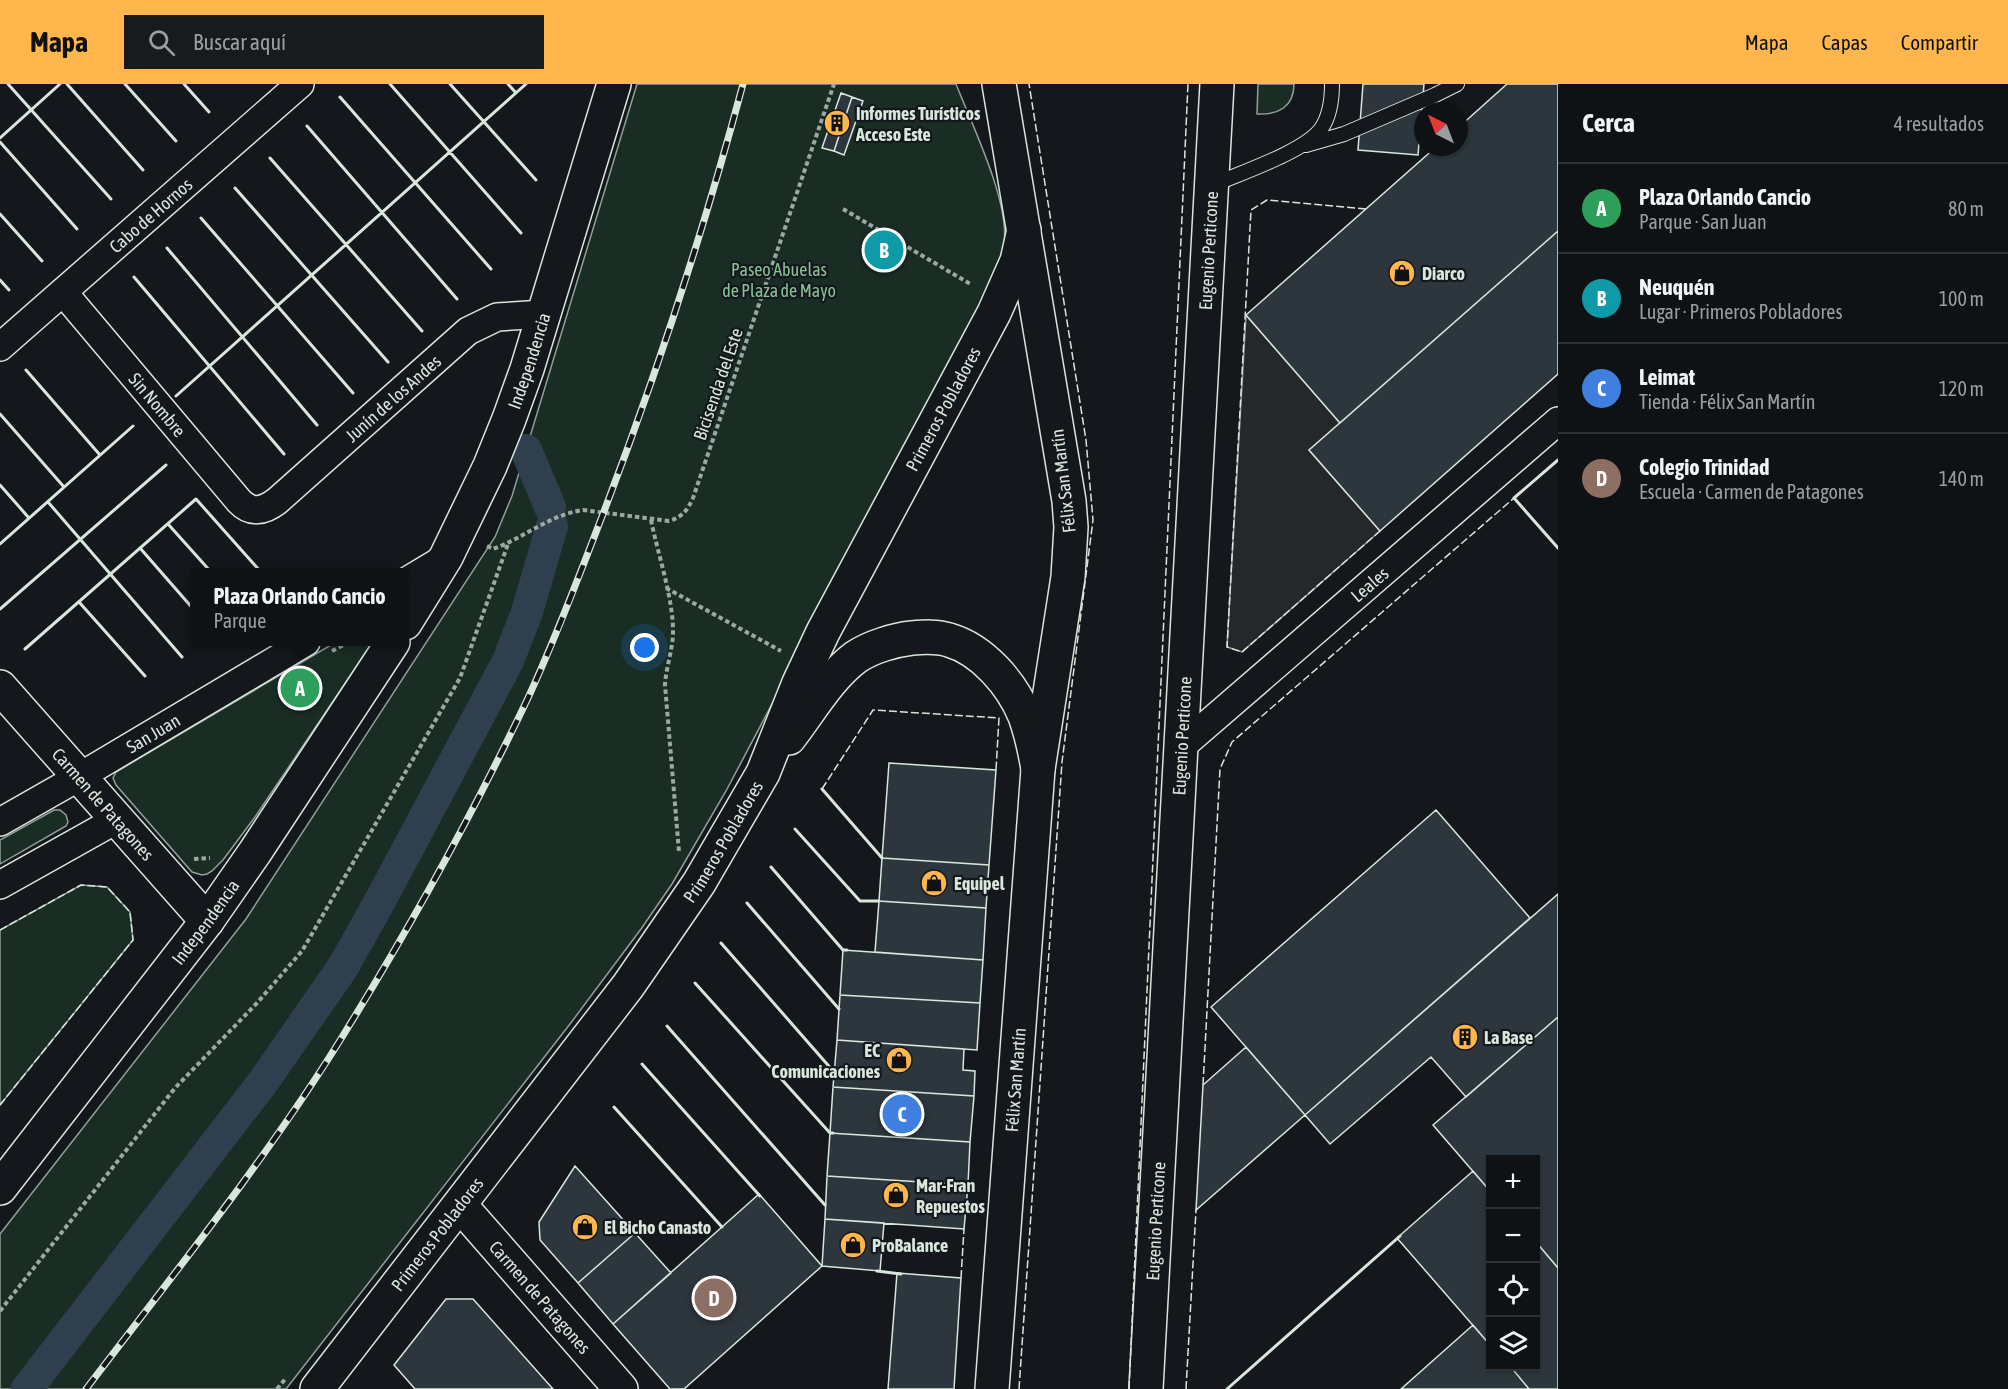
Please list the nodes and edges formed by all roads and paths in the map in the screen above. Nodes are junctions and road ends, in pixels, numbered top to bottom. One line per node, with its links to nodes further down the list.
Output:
1 (300, 84): 13 (street, Cabo de Hornos)
2 (614, 84): 14 (main road, Independencia)
3 (834, 84): 18 (path, Bicisenda del Este)
4 (999, 84): 11 (main road, Félix San Martín)
5 (1216, 84): 9 (main road, Eugenio Perticone)
6 (1332, 84): 8 (lane)
7 (1456, 84): 8 (lane)
8 (1298, 147): 9 (lane)
9 (1211, 186): 27 (main road, Eugenio Perticone)
10 (843, 209): 12 (path)
11 (1024, 230): 28 (main road, Félix San Martín); 29 (main road, Primeros Pobladores)
12 (982, 291)
13 (63, 292): 15 (street, Cabo de Hornos); 17 (street, Sin Nombre)
14 (544, 314): 17 (street, Junín de los Andes); 19 (main road, Independencia)
15 (0, 347)
16 (1558, 421): 27 (street, Leales)
17 (255, 510)
18 (651, 520): 21 (path); 40 (path, Bicisenda del Este)
19 (446, 557): 20 (street); 22 (main road, Independencia)
20 (409, 580)
21 (666, 588): 25 (path); 35 (path)
22 (409, 617)
23 (299, 646): 30 (street, San Juan)
24 (390, 646): 37 (main road, Independencia)
25 (790, 656)
26 (0, 687): 30 (main road, Carmen de Patagones)
27 (1181, 747): 45 (main road, Eugenio Perticone)
28 (1038, 769): 29 (main road, Félix San Martín); 44 (main road, Félix San Martín)
29 (763, 773): 39 (main road, Primeros Pobladores)
30 (79, 777): 31 (main road, Carmen de Patagones); 32 (street, San Juan)
31 (116, 820): 36 (street); 37 (main road, Carmen de Patagones)
32 (0, 822)
33 (216, 850): 34 (path)
34 (191, 859)
35 (680, 861)
36 (0, 885)
37 (207, 921): 38 (main road, Independencia)
38 (0, 1188)
39 (460, 1205): 41 (main road, Primeros Pobladores); 43 (main road, Carmen de Patagones)
40 (0, 1311)
41 (304, 1380): 42 (path)
42 (277, 1389)
43 (621, 1389)
44 (992, 1389)
45 (1146, 1389)

